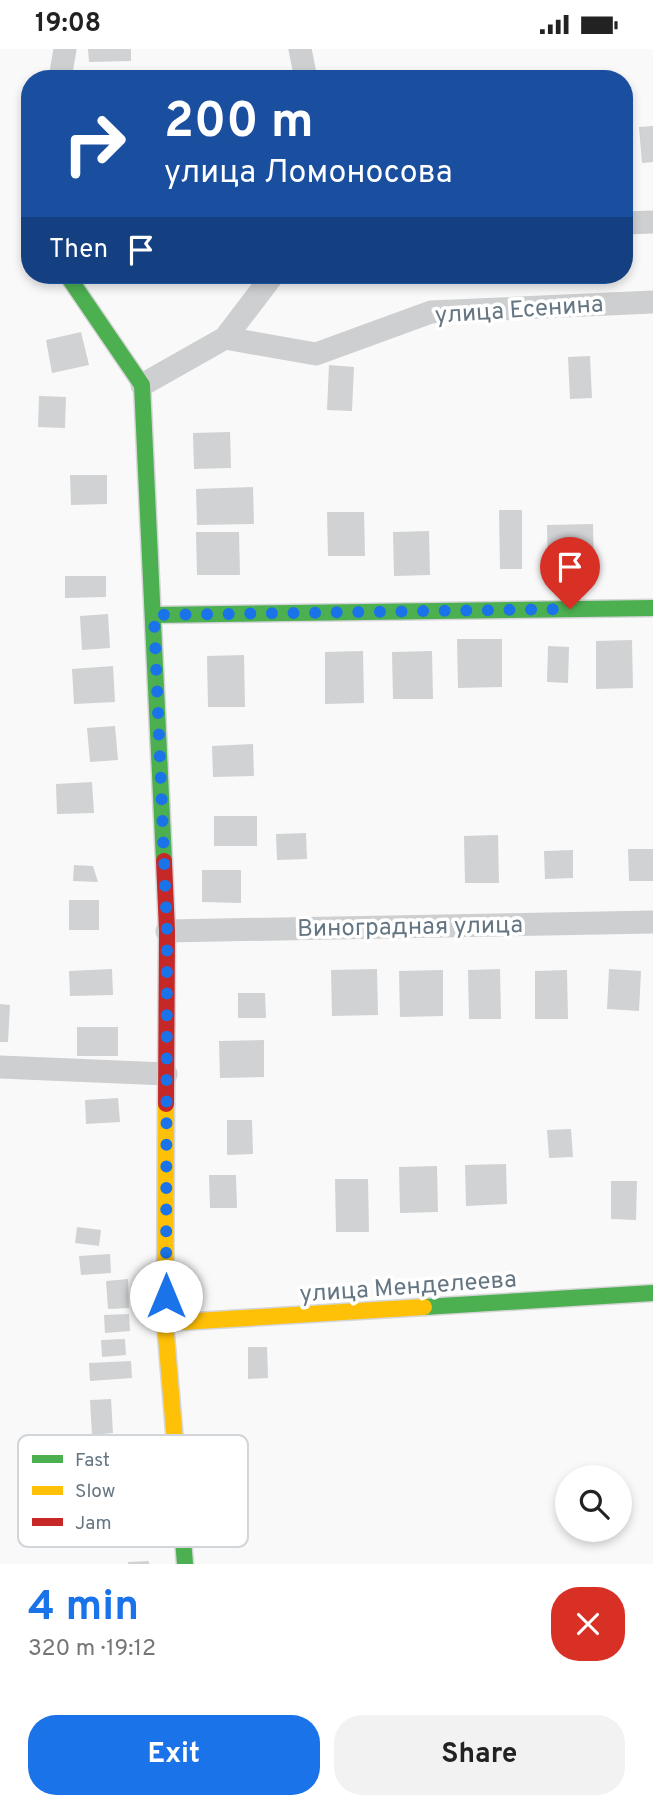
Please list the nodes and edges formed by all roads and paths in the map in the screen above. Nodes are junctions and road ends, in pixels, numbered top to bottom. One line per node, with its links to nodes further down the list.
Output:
1 (65, 49): 3 (street)
2 (300, 49): 4 (street)
3 (62, 70)
4 (304, 70)
5 (653, 222): 6 (street)
6 (633, 223)
7 (73, 284): 11 (street)
8 (266, 284): 10 (street)
9 (653, 302): 10 (street, улица Есенина)
10 (225, 338): 11 (street)
11 (142, 385): 13 (street)
12 (653, 608): 13 (street)
13 (154, 615): 15 (street)
14 (653, 922): 15 (street, Виноградная улица)
15 (167, 931): 17 (street)
16 (0, 1067): 17 (street)
17 (166, 1074): 19 (street)
18 (653, 1293): 19 (street, улица Менделеева)
19 (166, 1324): 20 (street)
20 (175, 1435)

